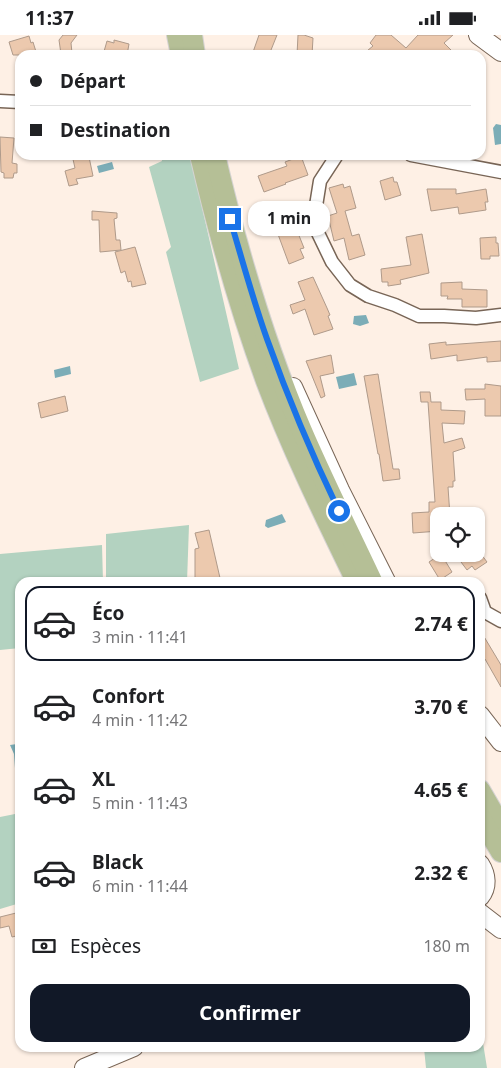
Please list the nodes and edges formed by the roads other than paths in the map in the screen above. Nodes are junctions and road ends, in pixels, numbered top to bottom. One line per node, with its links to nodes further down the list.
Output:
1 (177, 35): 4 (main road)
2 (192, 35): 5 (main road)
3 (478, 35): 6 (main road)
4 (179, 50)
5 (194, 50)
6 (501, 51)
7 (0, 101): 8 (street)
8 (15, 102)
9 (201, 160): 16 (main road)
10 (216, 160): 15 (main road)
11 (334, 160): 14 (street)
12 (437, 160): 13 (street)
13 (501, 172)
14 (501, 315)
15 (267, 339): 19 (main road); 20 (main road)
16 (285, 427): 17 (main road); 18 (main road)
17 (343, 577)
18 (354, 577)
19 (370, 577)
20 (384, 577)
21 (485, 610): 22 (street)
22 (501, 621)
23 (485, 721): 24 (main road)
24 (501, 742)
25 (485, 799): 26 (main road)
26 (501, 826)
27 (485, 836): 28 (main road)
28 (492, 862): 29 (main road)
29 (485, 886)
30 (485, 917): 31 (main road)
31 (501, 929)
32 (122, 1052): 33 (main road)
33 (84, 1068)

